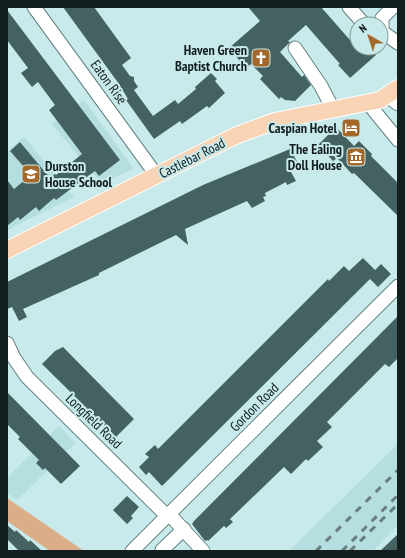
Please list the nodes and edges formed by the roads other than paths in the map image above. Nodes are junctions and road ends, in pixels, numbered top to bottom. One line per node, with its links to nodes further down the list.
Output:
1 (34, 7): 13 (street, Eaton Rise)
2 (349, 7): 4 (street)
3 (393, 7): 5 (street)
4 (357, 16)
5 (384, 16)
6 (389, 37): 7 (street)
7 (398, 43)
8 (295, 48): 11 (street)
9 (394, 96): 10 (main road, Castlebar Road)
10 (368, 102): 11 (main road, Castlebar Road); 12 (street)
11 (333, 109): 13 (main road, Castlebar Road)
12 (398, 140)
13 (156, 176): 14 (main road, Castlebar Road)
14 (7, 250)
15 (398, 286): 17 (street, Gordon Road)
16 (7, 343): 17 (street, Longfield Road)
17 (168, 515): 18 (street, Longfield Road); 20 (street, Gordon Road)
18 (184, 529): 19 (street); 21 (street, Longfield Road)
19 (162, 550)
20 (132, 551)
21 (203, 551)

